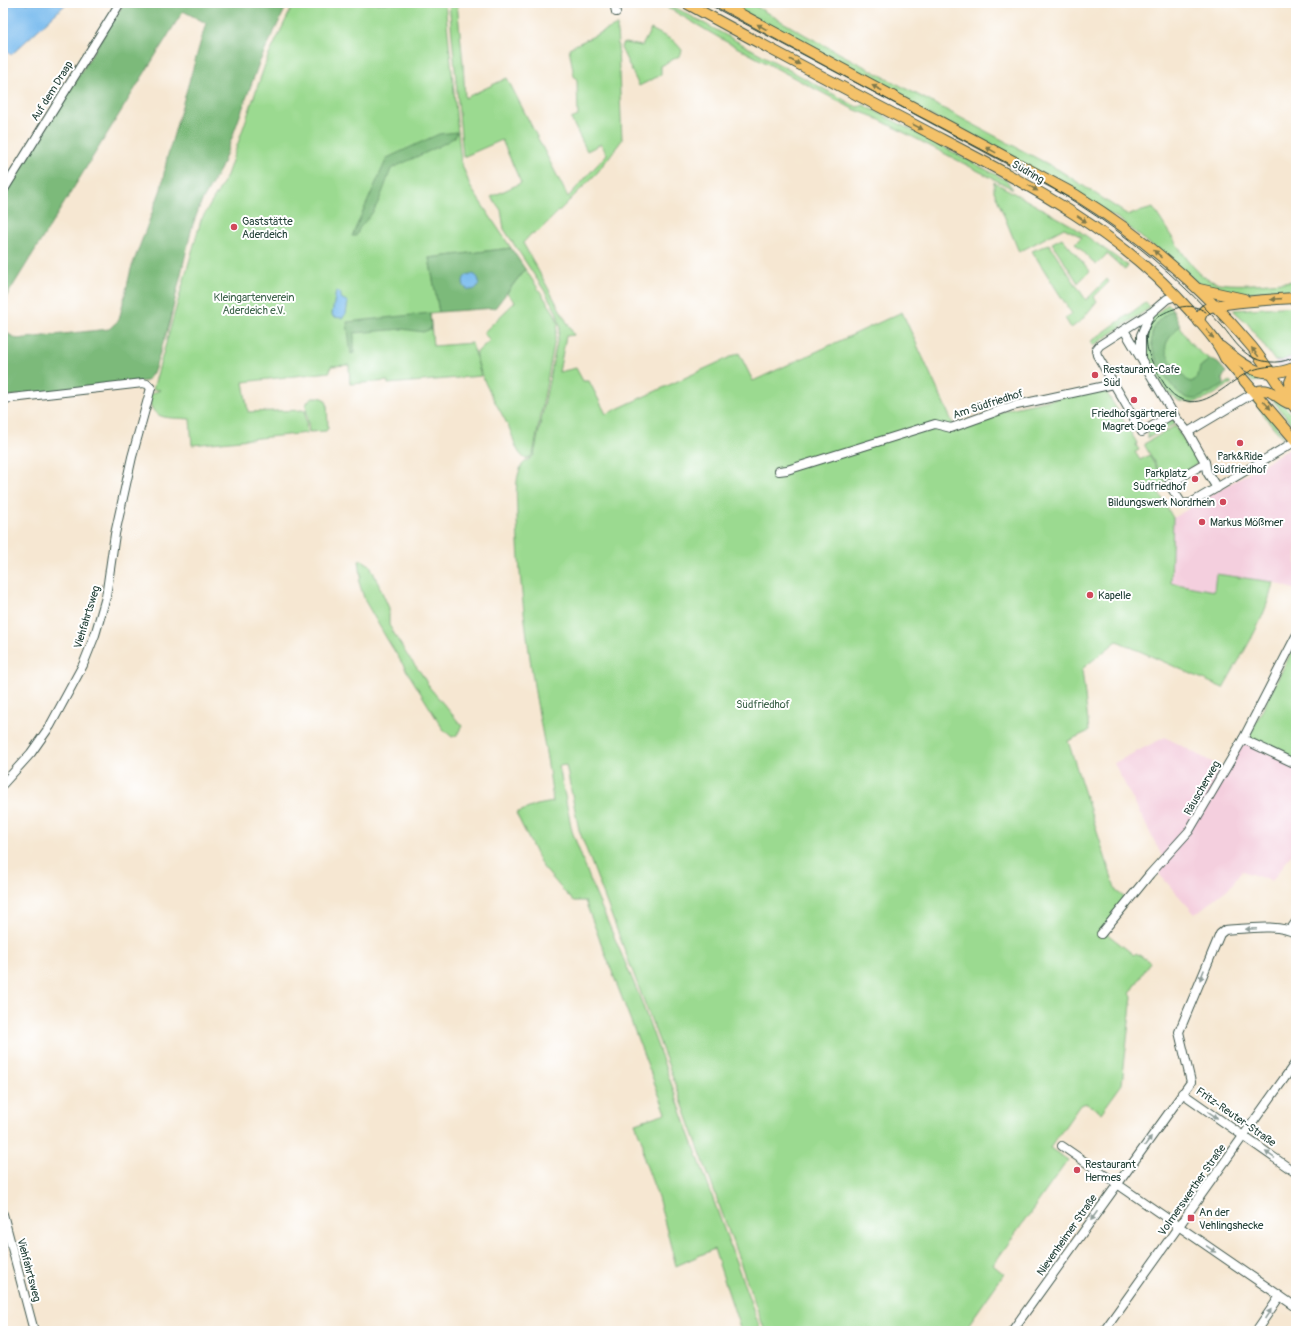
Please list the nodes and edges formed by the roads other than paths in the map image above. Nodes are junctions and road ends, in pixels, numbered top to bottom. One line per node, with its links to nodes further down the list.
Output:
1 (120, 3): 6 (street, Auf dem Draap)
2 (614, 3): 5 (street)
3 (686, 3): 8 (main road, Südring, one-way to 8)
4 (720, 3): 7 (main road, Südring, one-way to 4)
5 (616, 12)
6 (3, 191)
7 (1195, 288): 10 (main road); 11 (main road, Südring)
8 (1176, 296): 12 (street); 13 (main road, Südring)
9 (1296, 298): 10 (main road, one-way to 10)
10 (1256, 300): 11 (main road)
11 (1214, 306): 13 (main road); 18 (main road, Südring, one-way to 11)
12 (1152, 312): 14 (street); 16 (street)
13 (1200, 322): 15 (main road, Südring, one-way to 15)
14 (1124, 330): 16 (street); 19 (street)
15 (1220, 345): 18 (main road); 20 (main road, Südring)
16 (1142, 359): 23 (street)
17 (1296, 367): 18 (main road); 22 (main road)
18 (1271, 374): 22 (main road, Südring)
19 (1114, 384): 23 (street); 29 (street, Am Südfriedhof)
20 (1255, 392): 22 (main road); 24 (main road, Südring, one-way to 24); 26 (street)
21 (3, 399): 34 (street, Viehfahrtsweg)
22 (1295, 407)
23 (1173, 414): 26 (street)
24 (1278, 419): 25 (main road); 27 (main road, Südring)
25 (1296, 431)
26 (1188, 432): 28 (street)
27 (1296, 441): 30 (street)
28 (1205, 463): 30 (street); 30 (street)
29 (779, 471)
30 (1217, 488)
31 (1296, 636): 32 (street, Räuscherweg)
32 (1243, 739): 33 (street); 37 (street, Räuscherweg)
33 (1296, 764)
34 (3, 784)
35 (1296, 922): 36 (street)
36 (1293, 932): 39 (street, Nievenheimer Straße, one-way to 39)
37 (1101, 934)
38 (1296, 1062): 40 (street, Volmerswerther Straße)
39 (1182, 1093): 40 (street, Fritz-Reuter-Straße, one-way to 40); 43 (street, Nievenheimer Straße, one-way to 39)
40 (1244, 1136): 42 (street, Fritz-Reuter-Straße, one-way to 40); 45 (street, Volmerswerther Straße)
41 (1062, 1146): 43 (street)
42 (1296, 1173)
43 (1116, 1184): 45 (street); 49 (street, Nievenheimer Straße, one-way to 49)
44 (3, 1214): 48 (street, Viehfahrtsweg)
45 (1179, 1227): 46 (street, one-way to 46); 50 (street, Volmerswerther Straße)
46 (1280, 1296): 47 (street); 51 (street, one-way to 46)
47 (1296, 1307)
48 (34, 1331)
49 (1012, 1331)
50 (1104, 1331)
51 (1256, 1331)

